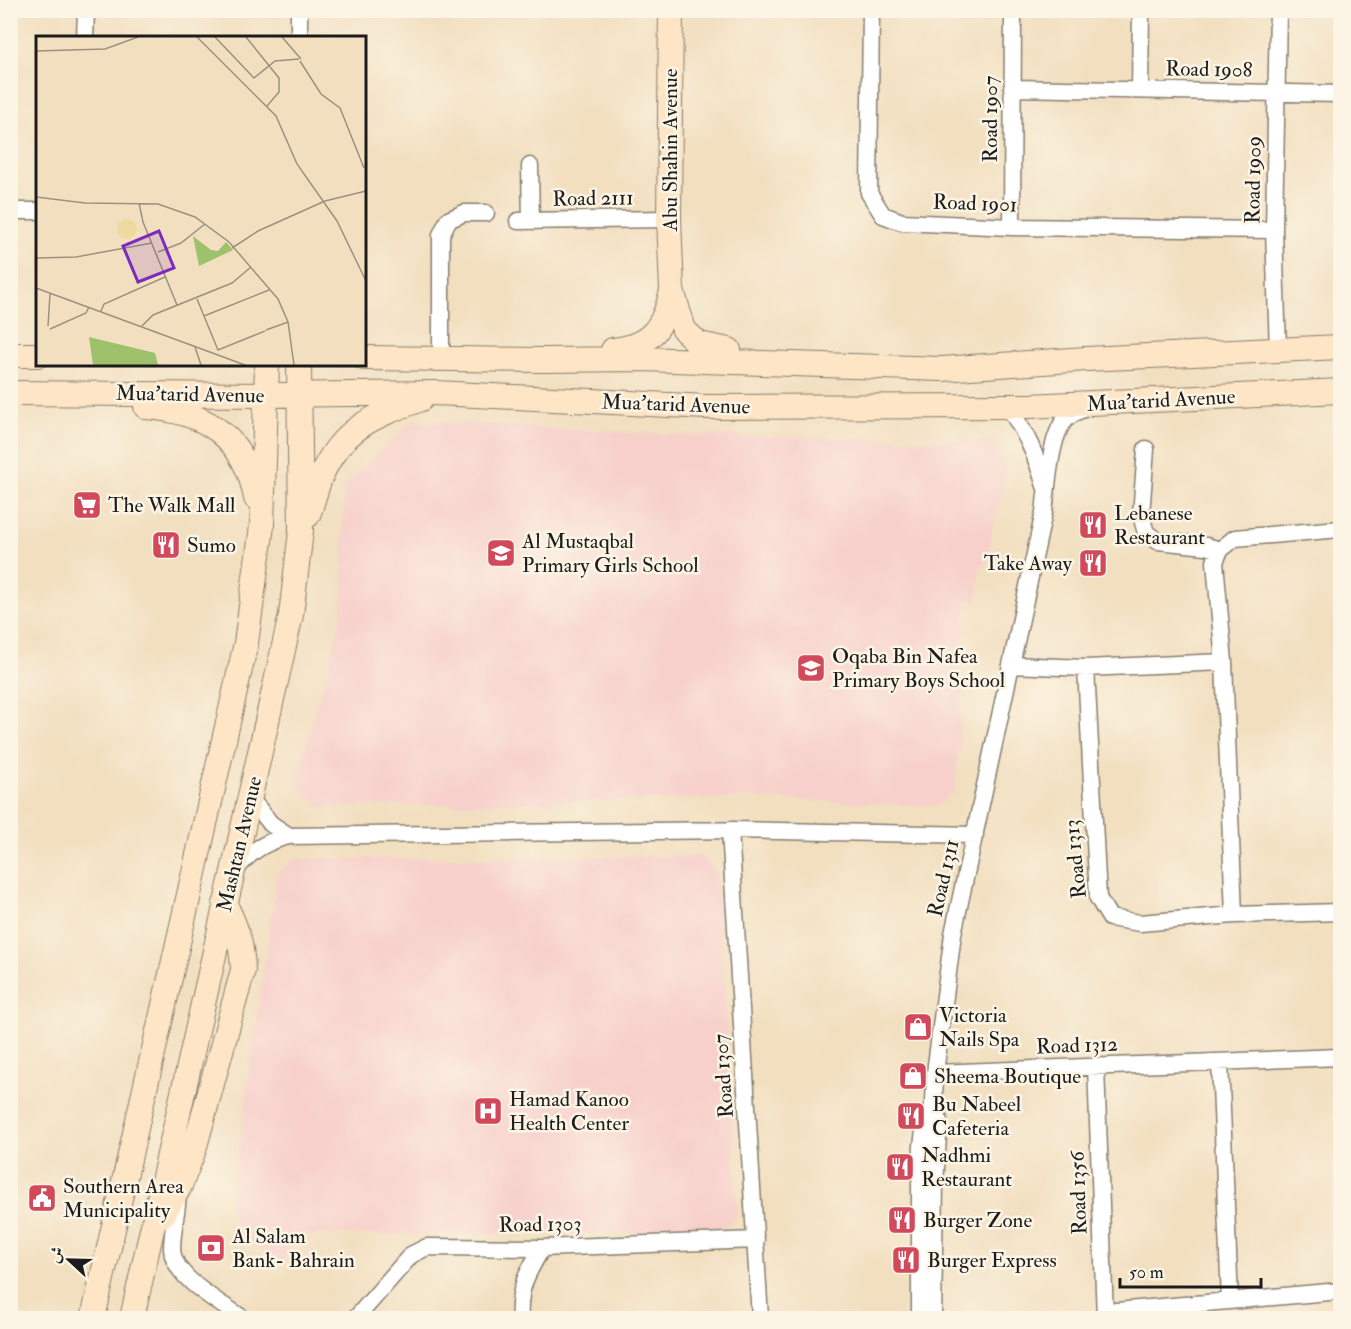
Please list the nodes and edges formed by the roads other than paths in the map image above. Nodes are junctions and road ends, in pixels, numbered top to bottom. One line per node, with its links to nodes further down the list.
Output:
1 (86, 10): 8 (street)
2 (299, 10): 9 (street)
3 (671, 10): 18 (street, Abu Shahin Avenue)
4 (871, 10): 19 (street, Road 1901)
5 (1013, 10): 10 (street, Road 1907)
6 (1141, 10): 11 (street, Road 1908)
7 (1278, 10): 12 (street, Road 1909)
8 (85, 36)
9 (299, 36)
10 (1012, 88): 11 (street, Road 1908); 19 (street, Road 1907)
11 (1140, 90): 12 (street, Road 1908)
12 (1277, 93): 13 (street, Road 1908); 20 (street, Road 1909)
13 (1341, 94)
14 (530, 166): 18 (street, Road 2111)
15 (10, 211): 16 (street)
16 (36, 211)
17 (486, 213): 27 (street)
18 (669, 219): 21 (street, Abu Shahin Avenue)
19 (1012, 227): 20 (street, Road 1901)
20 (1274, 230): 23 (street, Road 1909)
21 (672, 290): 28 (street, Abu Shahin Avenue); 29 (street, Abu Shahin Avenue)
22 (1341, 347): 23 (street, Mua'tarid Avenue)
23 (1278, 350): 29 (street, Mua'tarid Avenue)
24 (10, 355): 25 (street)
25 (36, 355)
26 (366, 358): 27 (street, Mua'tarid Avenue)
27 (441, 359): 28 (street, Mua'tarid Avenue)
28 (542, 360): 29 (street, Mua'tarid Avenue)
29 (845, 365)
30 (267, 366): 36 (street, Mashtan Avenue)
31 (299, 366): 37 (street, Mashtan Avenue)
32 (1341, 391): 38 (street, Mua'tarid Avenue)
33 (10, 393): 34 (street, Mua'tarid Avenue)
34 (52, 393): 36 (street, Mua'tarid Avenue); 42 (street)
35 (437, 393): 37 (street, Mua'tarid Avenue); 39 (street, Mua'tarid Avenue); 44 (street)
36 (266, 395): 37 (street, Mua'tarid Avenue); 42 (street, Mashtan Avenue)
37 (299, 395): 44 (street, Mashtan Avenue)
38 (1108, 402): 39 (street, Mua'tarid Avenue); 41 (street, Road 1311)
39 (1008, 406): 41 (street, Road 1311)
40 (1146, 448): 45 (street)
41 (1047, 489): 47 (street, Road 1311)
42 (262, 526): 69 (street, Mashtan Avenue)
43 (1341, 529): 45 (street)
44 (301, 531): 49 (street, Mashtan Avenue)
45 (1220, 550): 46 (street)
46 (1224, 662): 48 (street); 56 (street)
47 (1011, 665): 48 (street); 51 (street, Road 1311)
48 (1086, 668): 56 (street, Road 1313)
49 (250, 798): 52 (street); 53 (street, Mashtan Avenue)
50 (730, 830): 51 (street); 52 (street); 64 (street, Road 1307)
51 (975, 835): 60 (street, Road 1311)
52 (289, 836): 53 (street)
53 (233, 874): 54 (street, Mashtan Avenue)
54 (225, 904): 62 (street); 63 (street, Mashtan Avenue)
55 (1341, 912): 56 (street, Road 1313)
56 (1234, 915)
57 (1341, 1057): 58 (street, Road 1312)
58 (1220, 1062): 59 (street, Road 1312); 67 (street)
59 (1096, 1066): 60 (street, Road 1312); 68 (street, Road 1356)
60 (936, 1073): 61 (street, Road 1311)
61 (934, 1102): 75 (street, Road 1311); 76 (street, Road 1311)
62 (179, 1188): 63 (street); 71 (street)
63 (151, 1235): 70 (street, Mashtan Avenue)
64 (756, 1240): 65 (street, Road 1303); 74 (street, Road 1307)
65 (542, 1248): 72 (street, Road 1303); 73 (street)
66 (1341, 1291): 67 (street)
67 (1230, 1301): 68 (street)
68 (1105, 1315)
69 (93, 1318)
70 (132, 1318)
71 (242, 1318)
72 (356, 1318)
73 (520, 1318)
74 (760, 1318)
75 (920, 1318)
76 (933, 1318)

